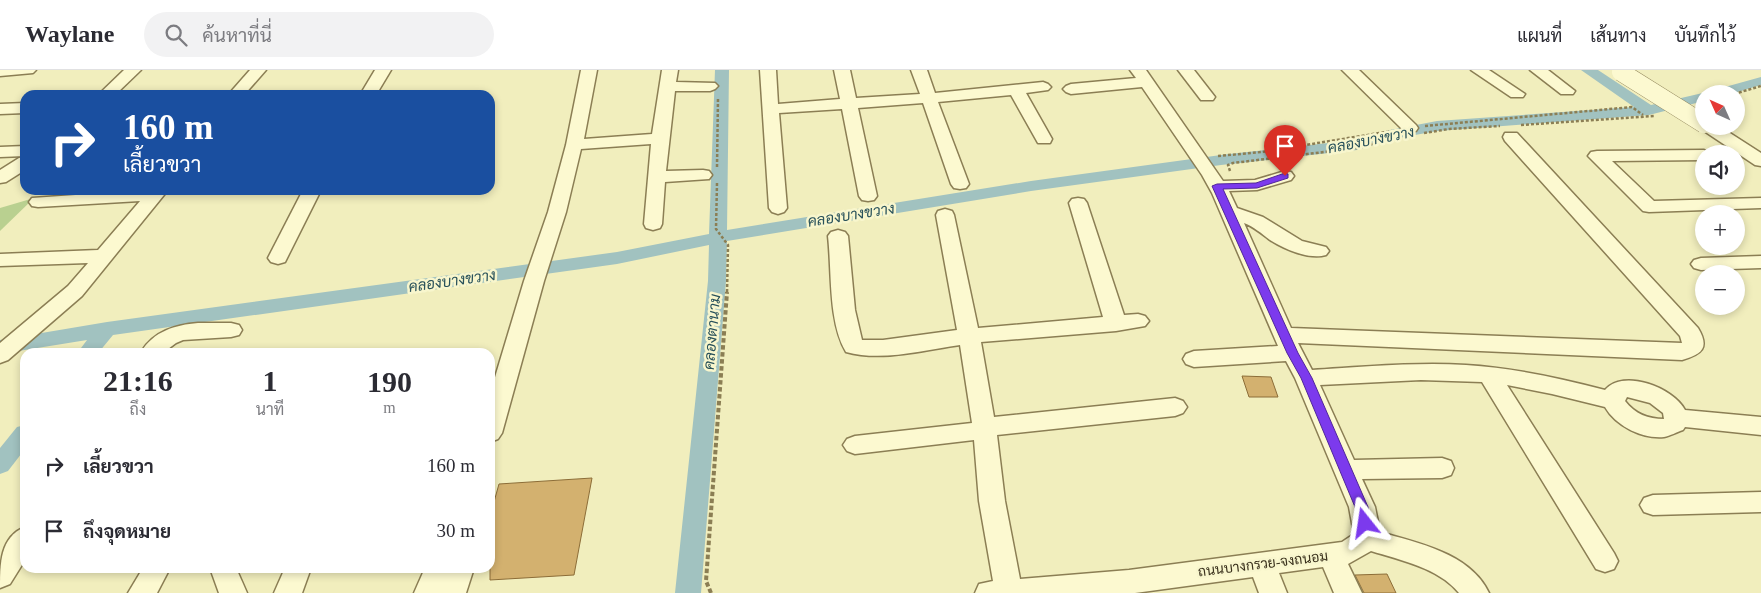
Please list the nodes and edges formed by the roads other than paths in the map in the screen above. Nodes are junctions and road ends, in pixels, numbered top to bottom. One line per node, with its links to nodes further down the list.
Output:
1 (28, 70): 14 (street)
2 (133, 70): 21 (street)
3 (258, 70): 22 (street)
4 (383, 70): 23 (street)
5 (589, 70): 39 (street)
6 (670, 70): 17 (street)
7 (768, 70): 32 (street)
8 (842, 70): 29 (street)
9 (919, 70): 28 (street)
10 (1186, 70): 27 (street)
11 (1350, 70): 35 (street)
12 (1479, 70): 26 (street)
13 (1538, 70): 25 (street)
14 (0, 71)
15 (1619, 71): 33 (street, bridge)
16 (1142, 76): 20 (street); 49 (street)
17 (667, 87): 19 (street); 37 (street)
18 (1043, 87): 24 (street)
19 (714, 88)
20 (1071, 88)
21 (111, 90)
22 (240, 90)
23 (371, 90)
24 (1016, 90): 28 (street); 38 (street)
25 (1568, 91)
26 (1517, 94)
27 (1207, 97)
28 (929, 98): 29 (street); 50 (street)
29 (848, 103): 32 (street); 54 (street)
30 (20, 108): 31 (street)
31 (0, 109)
32 (772, 109): 58 (street)
33 (1695, 119)
34 (1509, 129): 73 (street)
35 (1410, 133)
36 (1721, 135): 43 (street)
37 (660, 138): 39 (street); 47 (street)
38 (1044, 139)
39 (574, 145): 81 (street)
40 (20, 151): 41 (street)
41 (0, 152)
42 (1695, 155): 57 (street)
43 (1761, 161)
44 (20, 165): 48 (street)
45 (713, 174): 47 (street)
46 (1285, 176): 49 (street)
47 (657, 177): 61 (street)
48 (0, 178)
49 (1215, 183): 59 (street)
50 (960, 184)
51 (121, 195): 55 (street)
52 (155, 195): 64 (street)
53 (310, 195): 65 (street)
54 (868, 196)
55 (38, 202)
56 (1078, 203): 70 (street)
57 (1761, 203)
58 (778, 208)
59 (1230, 212): 63 (street); 73 (street)
60 (945, 216): 72 (street)
61 (653, 224)
62 (838, 236): 72 (street)
63 (1319, 251)
64 (104, 256): 66 (street); 75 (street)
65 (278, 258)
66 (0, 260)
67 (1761, 262): 68 (street)
68 (1701, 264)
69 (1138, 322): 70 (street)
70 (1116, 324): 72 (street)
71 (231, 330): 74 (street)
72 (969, 336): 84 (street)
73 (1288, 344): 76 (street); 78 (street)
74 (156, 348)
75 (0, 355)
76 (1194, 359)
77 (1489, 375): 78 (street); 79 (street); 93 (street)
78 (1306, 378): 87 (street)
79 (1613, 401): 82 (street); 82 (street)
80 (1175, 406): 84 (street)
81 (495, 416)
82 (1677, 418): 83 (street)
83 (1761, 426)
84 (984, 428): 85 (street); 102 (street)
85 (855, 445)
86 (1442, 468): 87 (street)
87 (1345, 470): 90 (street)
88 (1761, 502): 89 (street)
89 (1653, 505)
90 (1368, 539): 92 (street, ถนนบางกรวย-จงถนอม); 110 (street)
91 (20, 546): 100 (street)
92 (1331, 555): 94 (street, ถนนบางกรวย-จงถนอม); 109 (street)
93 (1605, 561)
94 (1262, 564): 101 (street, ถนนบางกรวย-จงถนอม); 108 (street)
95 (154, 573): 103 (street)
96 (224, 573): 104 (street)
97 (296, 573): 105 (street)
98 (436, 573): 106 (street)
99 (459, 573): 107 (street)
100 (0, 576)
101 (1131, 587): 102 (street, ถนนบางกรวย-จงถนอม)
102 (999, 592)
103 (142, 593)
104 (233, 593)
105 (288, 593)
106 (428, 593)
107 (452, 593)
108 (1273, 593)
109 (1348, 593)
110 (1475, 593)

